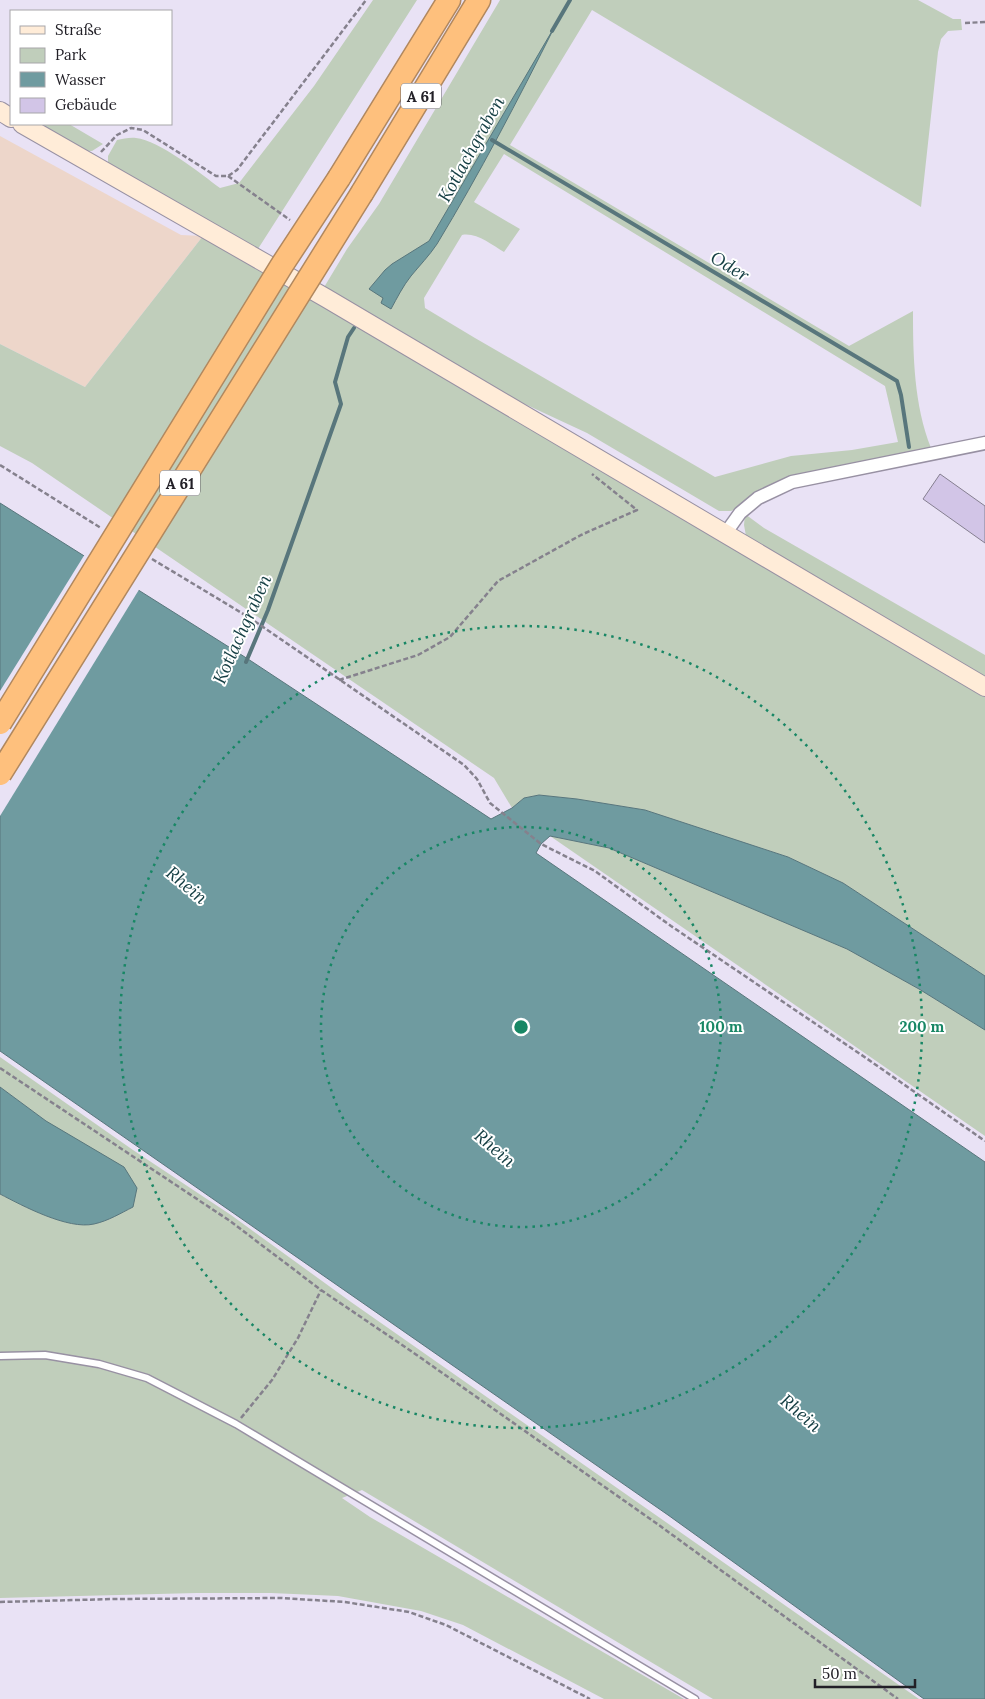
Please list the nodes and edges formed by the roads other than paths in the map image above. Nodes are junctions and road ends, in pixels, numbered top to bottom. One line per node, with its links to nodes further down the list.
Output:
1 (449, 0): 7 (highway, A 61, bridge)
2 (479, 0): 8 (highway, A 61, bridge)
3 (24, 125): 5 (street)
4 (985, 443): 5 (street)
5 (725, 534): 6 (street)
6 (985, 687)
7 (0, 723)
8 (0, 774)
9 (0, 1356): 10 (lane)
10 (695, 1699)

